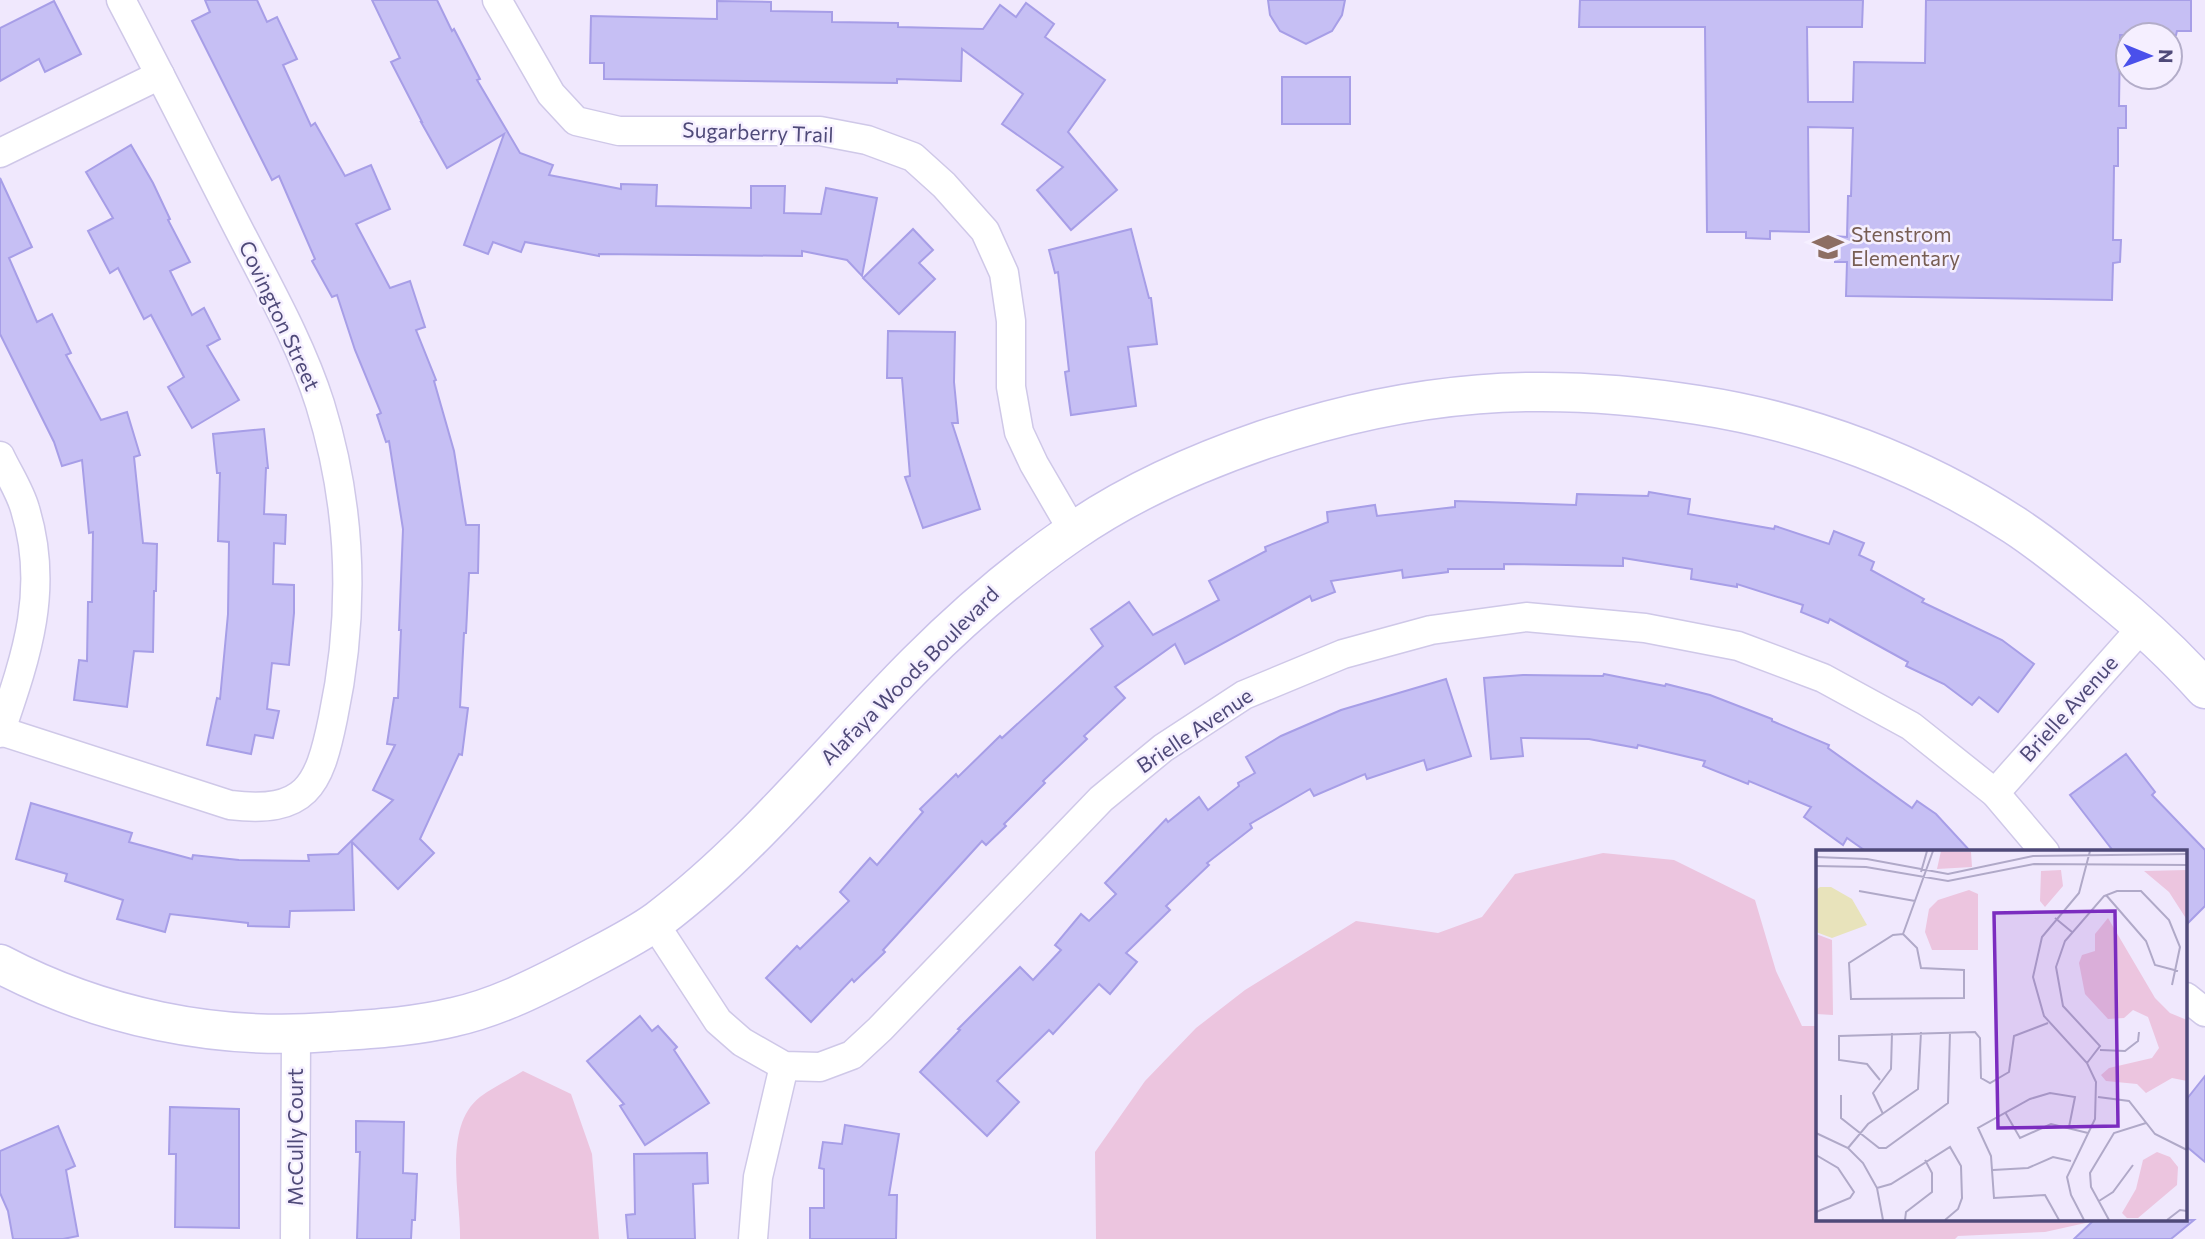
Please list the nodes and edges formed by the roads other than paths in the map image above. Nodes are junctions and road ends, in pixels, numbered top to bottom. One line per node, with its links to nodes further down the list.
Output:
1 (121, 0): 3 (street, Covington Street)
2 (497, 0): 6 (street, Sugarberry Trail)
3 (160, 75): 4 (street); 9 (street, Covington Street)
4 (0, 153)
5 (0, 456): 9 (street)
6 (1073, 531): 7 (street, Alafaya Woods Boulevard); 12 (street, Alafaya Woods Boulevard)
7 (2144, 625): 8 (street, Alafaya Woods Boulevard); 10 (street, Brielle Avenue)
8 (2205, 689)
9 (0, 732)
10 (1995, 793): 11 (street, Brielle Avenue); 17 (street, Brielle Avenue)
11 (2043, 850)
12 (654, 923): 16 (street, Alafaya Woods Boulevard); 17 (street, Brielle Avenue)
13 (0, 964): 16 (street, Alafaya Woods Boulevard)
14 (2188, 999): 15 (street)
15 (2205, 1012)
16 (296, 1035): 18 (street, McCully Court)
17 (784, 1066): 19 (street)
18 (295, 1239)
19 (753, 1239)

